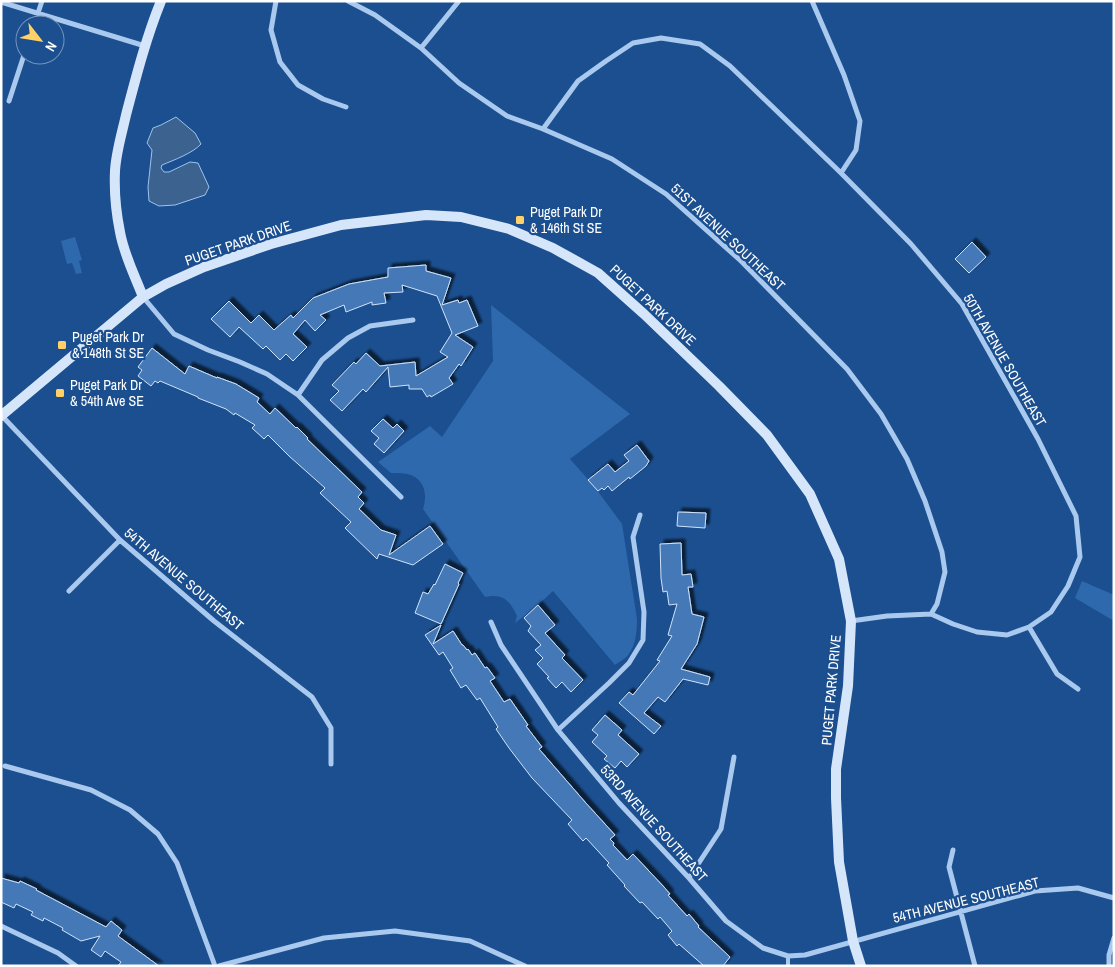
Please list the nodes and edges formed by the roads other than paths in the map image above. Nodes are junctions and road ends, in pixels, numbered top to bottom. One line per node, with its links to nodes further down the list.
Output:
1 (42, 1): 8 (street)
2 (161, 1): 9 (street)
3 (276, 1): 13 (street)
4 (348, 1): 10 (street, 51ST AVENUE SOUTHEAST)
5 (459, 1): 10 (street)
6 (812, 1): 15 (street)
7 (1, 2): 8 (street)
8 (38, 13): 9 (street)
9 (146, 46): 16 (street)
10 (421, 48): 14 (street, 51ST AVENUE SOUTHEAST)
11 (21, 65): 12 (street)
12 (9, 101)
13 (346, 107)
14 (543, 129): 15 (street, 50TH AVENUE SOUTHEAST); 24 (street, 51ST AVENUE SOUTHEAST)
15 (842, 173): 27 (street, 50TH AVENUE SOUTHEAST)
16 (143, 297): 18 (street); 19 (street, PUGET PARK DRIVE); 25 (street, PUGET PARK DRIVE)
17 (413, 320): 18 (street)
18 (298, 395): 20 (street)
19 (1, 416): 22 (street, 54TH AVENUE SOUTHEAST)
20 (400, 497)
21 (640, 515): 29 (street)
22 (120, 540): 23 (street); 31 (street, 54TH AVENUE SOUTHEAST)
23 (69, 591)
24 (931, 614): 25 (street); 27 (street, 50TH AVENUE SOUTHEAST)
25 (851, 621): 39 (street, PUGET PARK DRIVE)
26 (492, 622): 29 (street, 53RD AVENUE SOUTHEAST)
27 (1029, 627): 28 (street)
28 (1078, 689)
29 (558, 730): 34 (street, 53RD AVENUE SOUTHEAST)
30 (734, 757): 34 (street)
31 (331, 764)
32 (5, 766): 42 (street)
33 (953, 850): 36 (street)
34 (689, 878): 40 (street, 53RD AVENUE SOUTHEAST)
35 (1114, 898): 36 (street, 54TH AVENUE SOUTHEAST)
36 (961, 912): 39 (street, 54TH AVENUE SOUTHEAST); 46 (street)
37 (1, 926): 41 (street)
38 (1114, 938): 47 (street)
39 (853, 941): 40 (street, 53RD AVENUE SOUTHEAST); 45 (street, PUGET PARK DRIVE)
40 (788, 956): 44 (lane)
41 (76, 966)
42 (217, 966): 43 (street)
43 (525, 966)
44 (788, 966)
45 (861, 966)
46 (975, 966)
47 (1109, 966)

